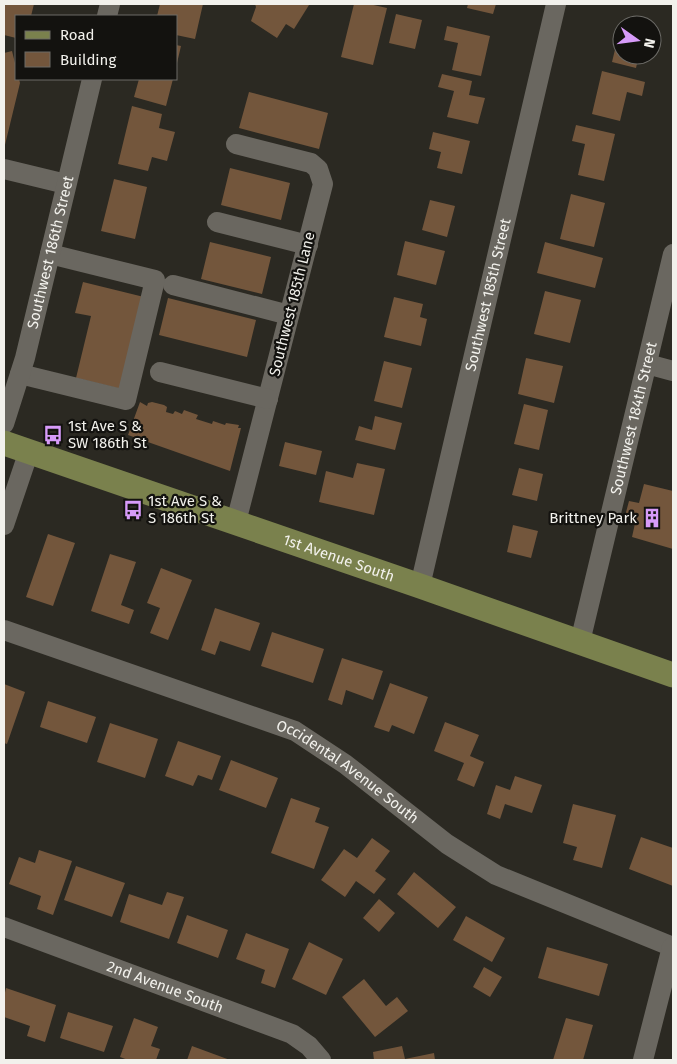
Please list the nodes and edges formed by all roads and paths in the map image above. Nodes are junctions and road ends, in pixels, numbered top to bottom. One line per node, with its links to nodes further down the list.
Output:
1 (556, 4): 22 (street, Southwest 185th Street)
2 (92, 80): 5 (street, Southwest 186th Street)
3 (236, 144): 7 (street, Southwest 185th Lane)
4 (4, 170): 5 (street)
5 (66, 184): 8 (street, Southwest 186th Street)
6 (217, 222): 7 (street)
7 (308, 244): 11 (street, Southwest 185th Lane)
8 (50, 254): 15 (street, Southwest 186th Street); 15 (street)
9 (673, 254): 12 (street, Southwest 184th Street)
10 (174, 285): 11 (street)
11 (289, 315): 16 (street, Southwest 185th Lane)
12 (647, 364): 13 (street); 24 (street, Southwest 184th Street)
13 (673, 371)
14 (160, 372): 16 (street)
15 (20, 374): 17 (street, Southwest 186th Street)
16 (268, 399): 20 (street, Southwest 185th Lane)
17 (4, 424)
18 (4, 443): 19 (main road, 1st Avenue South)
19 (30, 451): 20 (main road, 1st Avenue South); 21 (street)
20 (236, 522): 22 (main road, 1st Avenue South)
21 (4, 525)
22 (420, 586): 24 (main road, 1st Avenue South)
23 (4, 630): 27 (street, Occidental Avenue South)
24 (580, 642): 25 (main road, 1st Avenue South)
25 (673, 675)
26 (4, 927): 28 (street, 2nd Avenue South)
27 (673, 947): 29 (street)
28 (321, 1060)
29 (643, 1060)

